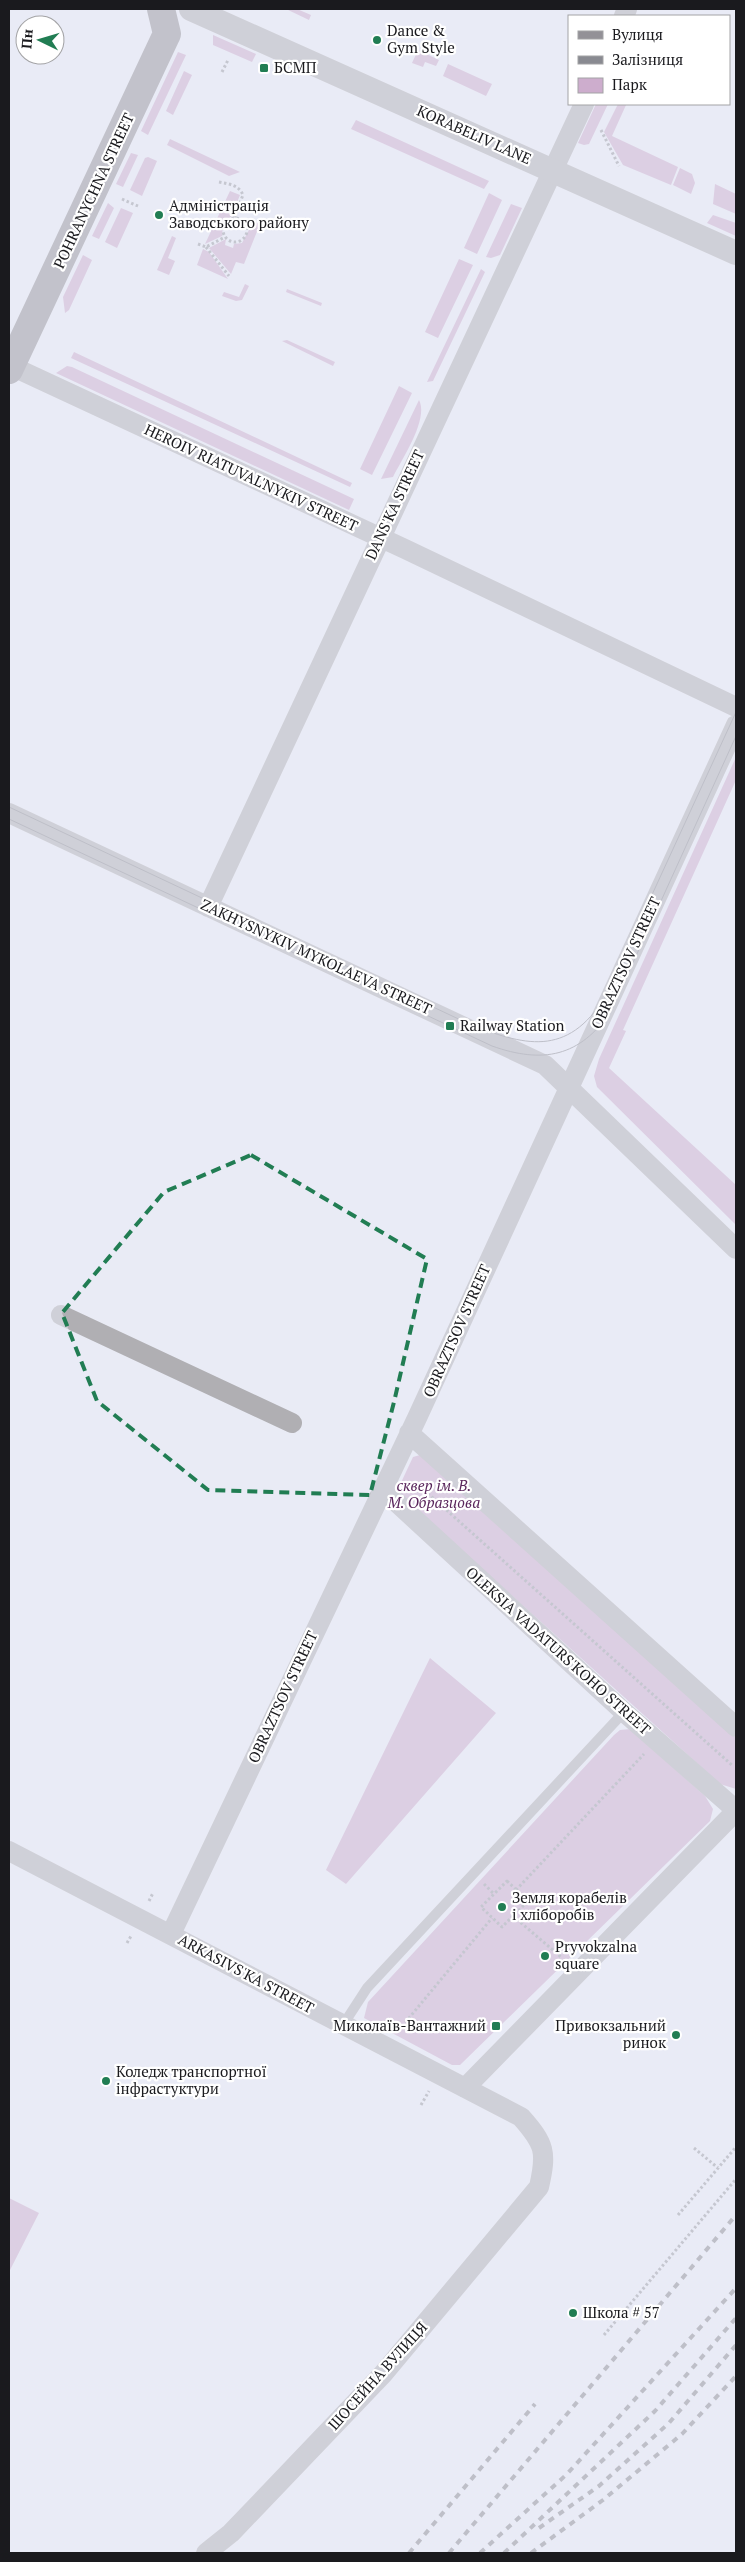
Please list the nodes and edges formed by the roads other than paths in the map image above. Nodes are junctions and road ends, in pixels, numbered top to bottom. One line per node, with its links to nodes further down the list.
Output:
1 (201, 13): 2 (street, KORABELIV LANE); 4 (street, KORABELIV LANE)
2 (164, 21): 6 (main road, POHRANYCHNA STREET)
3 (584, 105): 4 (street, DANS'KA STREET)
4 (554, 170): 5 (street, KORABELIV LANE); 7 (street, DANS'KA STREET)
5 (736, 252)
6 (9, 367): 7 (street, HEROIV RIATUVAL'NYKIV STREET)
7 (379, 538): 8 (street, HEROIV RIATUVAL'NYKIV STREET); 11 (street, DANS'KA STREET)
8 (736, 707)
9 (736, 725): 12 (street, OBRAZTSOV STREET)
10 (9, 813): 11 (street, ZAKHYSNYKIV MYKOLAEVA STREET)
11 (208, 907): 12 (street, ZAKHYSNYKIV MYKOLAEVA STREET)
12 (568, 1088): 13 (street, ZAKHYSNYKIV MYKOLAEVA STREET); 16 (street, OBRAZTSOV STREET)
13 (736, 1250)
14 (61, 1315): 15 (street)
15 (292, 1423)
16 (409, 1433): 17 (street, OBRAZTSOV STREET); 19 (street)
17 (382, 1489): 18 (street, OLEKSIA VADATURS'KOHO STREET); 22 (street, OBRAZTSOV STREET)
18 (624, 1712): 20 (street, OLEKSIA VADATURS'KOHO STREET); 23 (lane)
19 (736, 1726)
20 (736, 1810): 24 (street)
21 (9, 1851): 22 (street, ARKASIVS'KA STREET)
22 (171, 1934): 23 (street, ARKASIVS'KA STREET)
23 (343, 2025): 24 (street, ARKASIVS'KA STREET)
24 (465, 2088): 25 (street, ARKASIVS'KA STREET)
25 (539, 2187): 26 (street, ШОСЕЙНА ВУЛИЦЯ)
26 (206, 2553)

